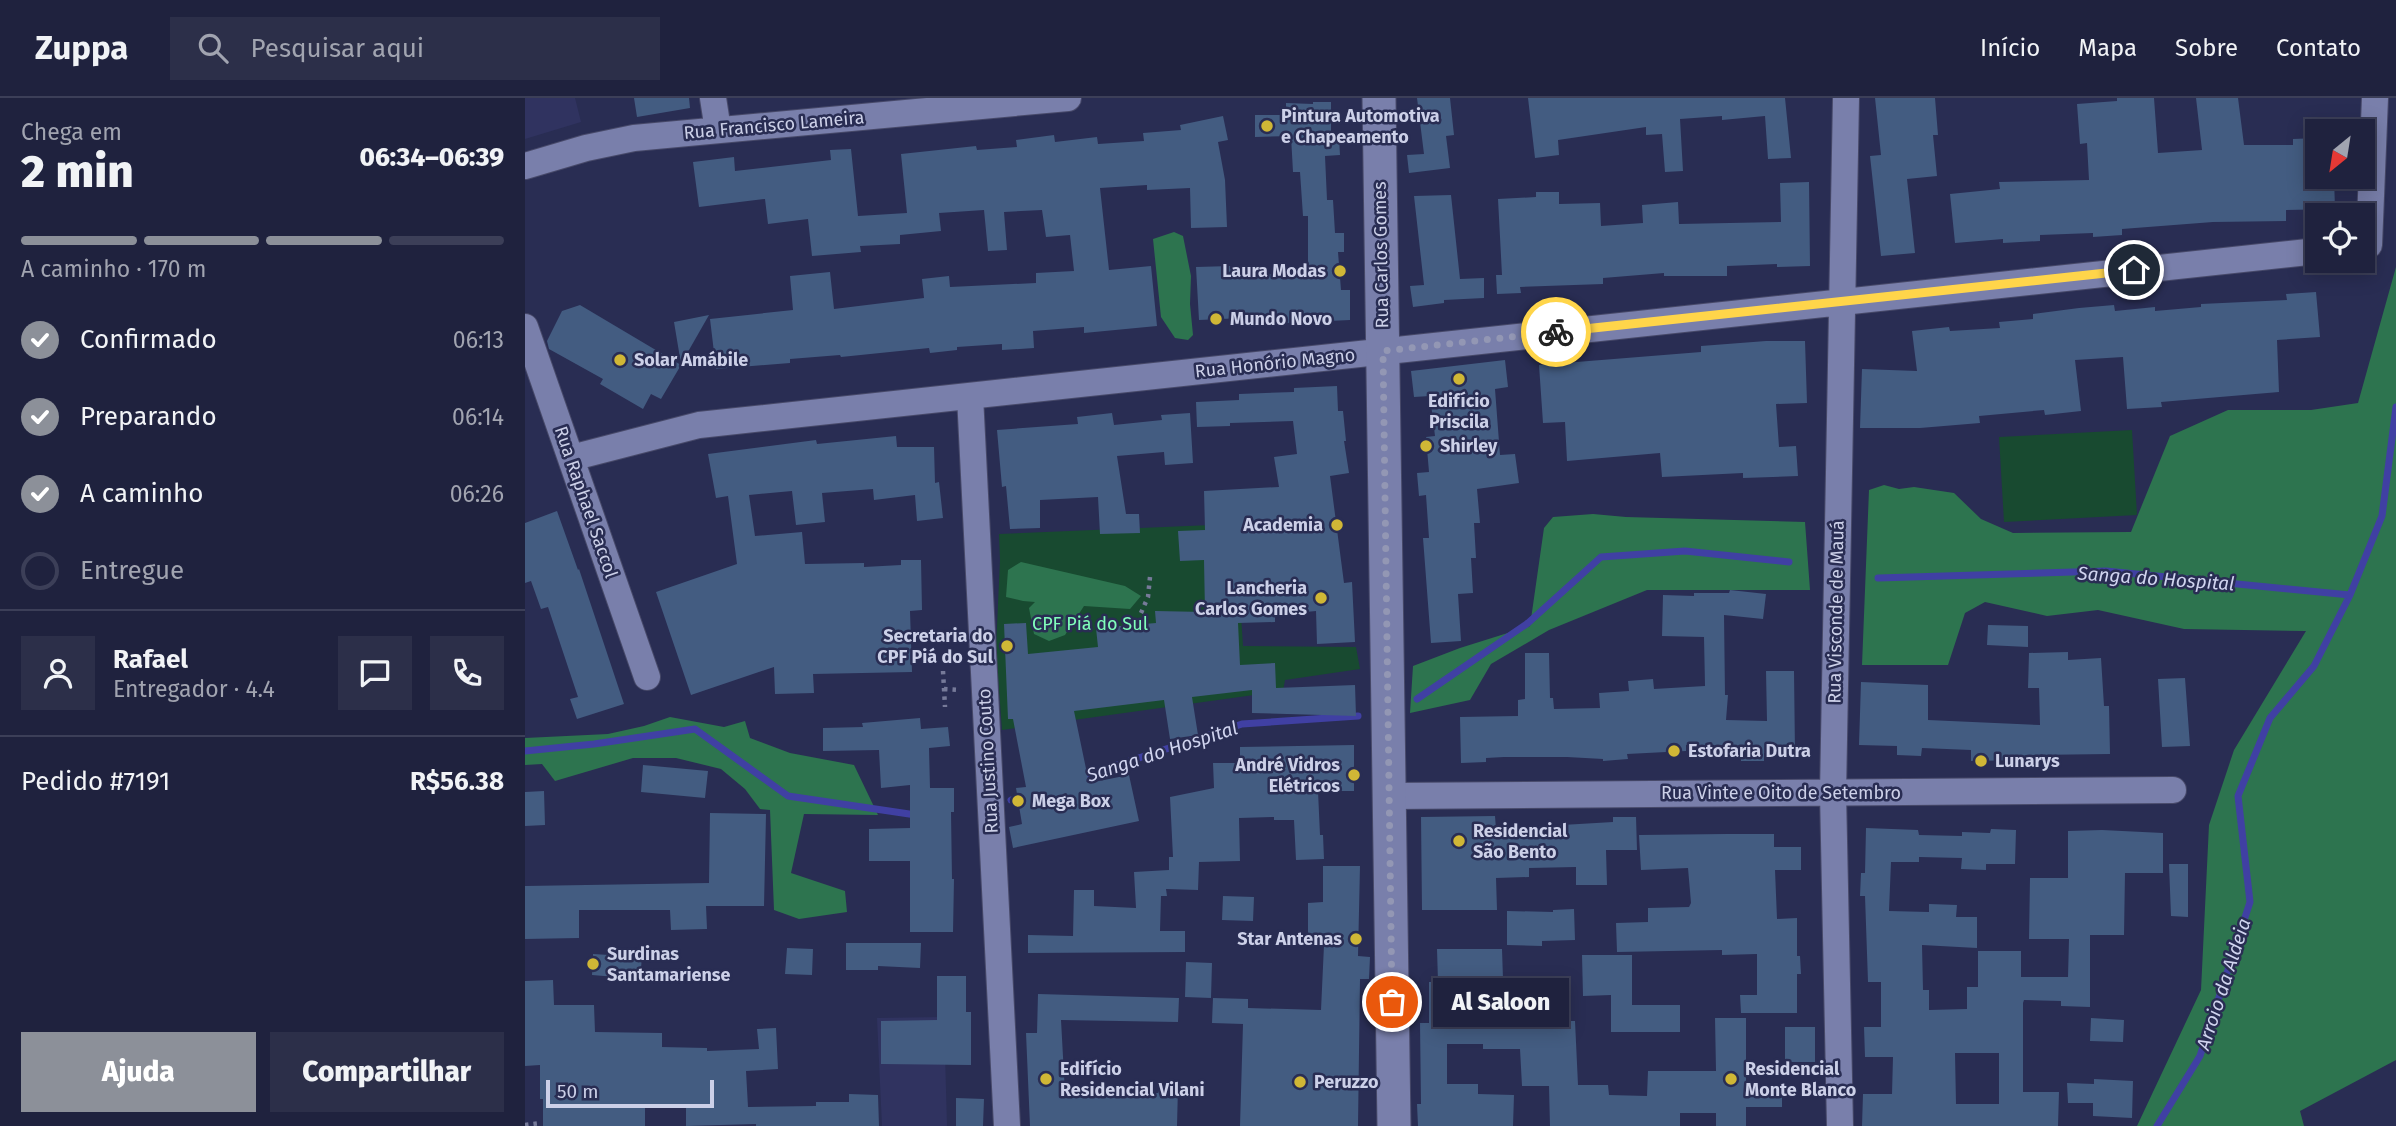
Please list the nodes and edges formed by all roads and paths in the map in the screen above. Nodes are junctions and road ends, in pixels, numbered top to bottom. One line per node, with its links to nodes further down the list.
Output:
1 (713, 98): 6 (street)
2 (1068, 98): 6 (street, Rua Francisco Lameira)
3 (1379, 98): 12 (street, Rua Carlos Gomes)
4 (1846, 98): 10 (street, Rua Visconde de Mauá)
5 (2375, 98): 8 (street)
6 (717, 131): 7 (street, Rua Francisco Lameira)
7 (525, 166)
8 (2368, 203)
9 (2305, 252): 10 (street, Rua Honório Magno)
10 (1842, 302): 12 (street, Rua Honório Magno); 23 (street, Rua Visconde de Mauá)
11 (525, 327): 14 (street, Rua Raphael Saccol)
12 (1383, 351): 13 (street, Rua Honório Magno); 24 (street, Rua Carlos Gomes)
13 (970, 396): 14 (street, Rua Honório Magno); 27 (street, Rua Justino Couto)
14 (571, 458): 18 (street, Rua Raphael Saccol)
15 (1150, 577): 16 (path)
16 (1141, 612)
17 (943, 671): 19 (path)
18 (647, 677)
19 (944, 689): 20 (path); 21 (path)
20 (961, 690)
21 (945, 707)
22 (2173, 790): 23 (street, Rua Vinte e Oito de Setembro)
23 (1833, 793): 24 (street, Rua Vinte e Oito de Setembro); 29 (street, Rua Visconde de Mauá)
24 (1389, 796): 28 (street, Rua Carlos Gomes)
25 (540, 1123): 26 (path)
26 (525, 1125)
27 (1007, 1126)
28 (1394, 1126)
29 (1840, 1126)

